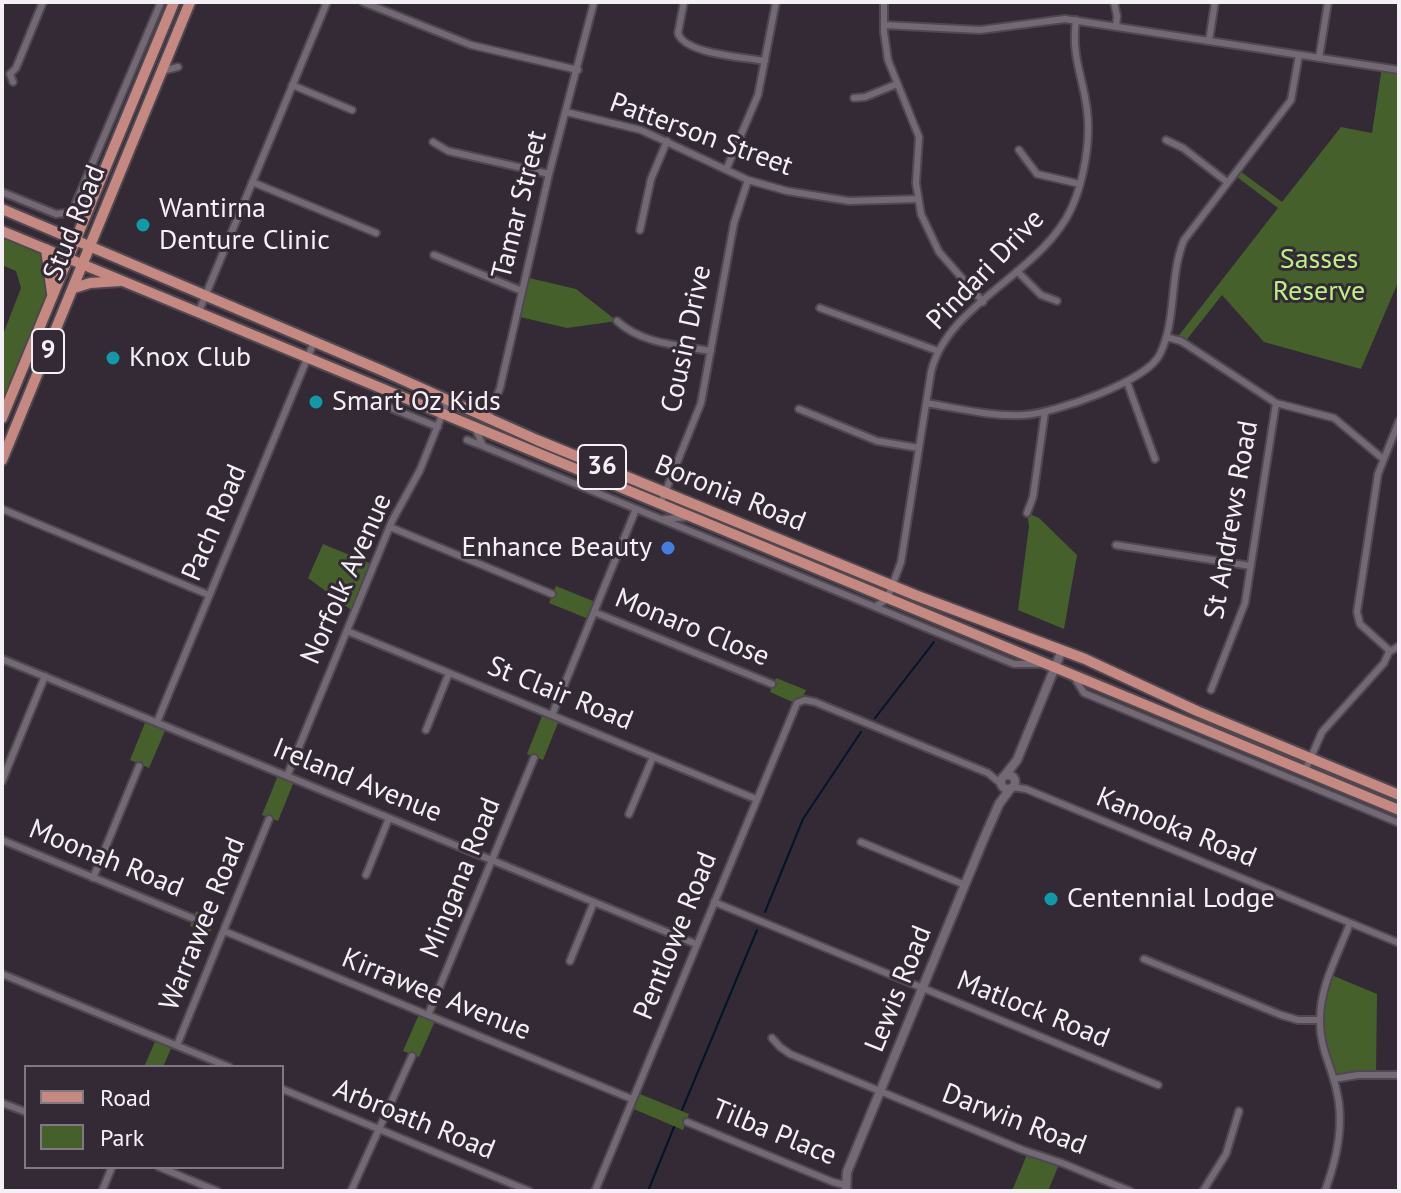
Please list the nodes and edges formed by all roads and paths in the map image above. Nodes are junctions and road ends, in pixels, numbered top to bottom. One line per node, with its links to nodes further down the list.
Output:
1 (43, 2): 25 (street)
2 (161, 2): 42 (street)
3 (174, 2): 45 (main road, Stud Road)
4 (190, 2): 24 (main road, Stud Road)
5 (327, 2): 28 (street)
6 (363, 2): 22 (street)
7 (594, 2): 22 (street, Tamar Street)
8 (684, 2): 20 (street)
9 (776, 2): 20 (street)
10 (884, 2): 15 (street)
11 (1114, 2): 16 (street)
12 (1215, 2): 17 (street)
13 (1328, 2): 19 (street)
14 (1076, 20): 15 (street); 16 (street); 41 (street, Pindari Drive)
15 (884, 25): 27 (street)
16 (1116, 27): 17 (street)
17 (1209, 41): 18 (street)
18 (1299, 55): 19 (street); 40 (street)
19 (1319, 58): 23 (street)
20 (765, 61): 36 (street)
21 (178, 67): 24 (street)
22 (578, 70): 31 (street, Tamar Street)
23 (1399, 70)
24 (161, 71): 51 (main road, Stud Road)
25 (6, 74): 26 (street)
26 (13, 82)
27 (897, 84): 29 (street); 44 (street)
28 (292, 85): 30 (street); 39 (street)
29 (854, 98)
30 (352, 110)
31 (566, 112): 33 (street, Patterson Street); 37 (street, Tamar Street)
32 (1166, 140): 40 (street)
33 (667, 141): 36 (street, Patterson Street); 47 (street)
34 (433, 142): 37 (street)
35 (1019, 150): 41 (street)
36 (726, 170): 38 (street, Patterson Street)
37 (549, 174): 59 (street, Tamar Street)
38 (748, 180): 44 (street, Patterson Street); 69 (street, Cousin Drive)
39 (252, 182): 49 (street); 60 (street)
40 (1227, 182): 67 (street)
41 (1080, 184): 56 (street, Pindari Drive)
42 (84, 187): 43 (street); 45 (street)
43 (2, 192)
44 (918, 199): 63 (street)
45 (89, 208): 50 (main road, Stud Road)
46 (2, 209): 50 (main road, Boronia Road)
47 (640, 230)
48 (2, 231): 52 (main road, Boronia Road)
49 (376, 233)
50 (76, 239): 51 (main road, Boronia Road); 54 (main road, Stud Road)
51 (92, 246): 55 (main road, Stud Road / 9); 60 (main road, Boronia Road / 36)
52 (46, 249): 54 (main road, Boronia Road); 61 (main road)
53 (434, 255): 59 (street)
54 (68, 258): 55 (main road, Boronia Road / 36); 61 (main road, Stud Road / 9)
55 (84, 264): 57 (main road, Boronia Road / 36); 58 (main road, Stud Road / 9)
56 (1017, 271): 62 (street); 63 (street, Pindari Drive)
57 (126, 282): 58 (main road); 65 (main road, Boronia Road / 36)
58 (74, 288): 90 (main road, Stud Road / 9)
59 (522, 291): 81 (street, Tamar Street)
60 (206, 294): 65 (street); 68 (main road, Boronia Road / 36)
61 (52, 295): 80 (main road, Stud Road / 9)
62 (1057, 301)
63 (983, 302): 70 (street, Pindari Drive)
64 (820, 308): 70 (street)
65 (199, 311): 71 (main road, Boronia Road / 36)
66 (617, 321): 69 (street)
67 (1166, 337): 72 (street); 75 (street)
68 (314, 342): 71 (street, Pach Road); 73 (main road, Boronia Road / 36)
69 (711, 351): 91 (street, Cousin Drive)
70 (938, 351): 74 (street, Pindari Drive)
71 (308, 357): 79 (main road, Boronia Road / 36); 105 (street, Pach Road)
72 (1127, 382): 78 (street); 89 (street)
73 (448, 400): 79 (street, Norfolk Avenue); 81 (main road, Boronia Road / 36)
74 (926, 403): 78 (street); 87 (street, Pindari Drive)
75 (1276, 403): 88 (street); 102 (street, St Andrews Road)
76 (381, 404): 83 (street)
77 (799, 409): 87 (street)
78 (1045, 412): 95 (street)
79 (443, 415): 83 (street, Norfolk Avenue); 84 (main road, Boronia Road / 36)
80 (2, 418)
81 (488, 418): 91 (main road, Boronia Road / 36)
82 (1399, 421): 88 (street)
83 (438, 427): 98 (street, Norfolk Avenue)
84 (475, 428): 86 (street); 92 (main road, Boronia Road / 36)
85 (467, 440): 86 (street)
86 (483, 446): 94 (street)
87 (919, 448): 103 (street, Pindari Drive)
88 (1382, 458): 112 (street)
89 (1155, 459)
90 (2, 460)
91 (665, 493): 92 (street, Cousin Drive); 103 (main road, Boronia Road / 36)
92 (660, 505): 96 (main road, Boronia Road / 36)
93 (2, 509): 105 (street)
94 (636, 509): 97 (street); 108 (street)
95 (1027, 513)
96 (689, 517): 97 (street); 99 (main road, Boronia Road / 36)
97 (662, 520): 101 (street)
98 (390, 527): 104 (street); 109 (street, Norfolk Avenue)
99 (725, 533): 101 (street); 106 (main road, Boronia Road / 36)
100 (1116, 545): 102 (street)
101 (734, 549): 107 (street)
102 (1251, 566): 119 (street, St Andrews Road)
103 (892, 586): 106 (street, Pindari Drive); 111 (main road, Boronia Road / 36)
104 (552, 594)
105 (209, 595): 121 (street, Pach Road)
106 (887, 599): 107 (street); 114 (main road, Boronia Road / 36)
107 (875, 607): 114 (street)
108 (594, 612): 118 (street, Monaro Close); 120 (street)
109 (347, 631): 115 (street, St Clair Road); 128 (street, Norfolk Avenue)
110 (1399, 646): 112 (street)
111 (1062, 650): 114 (street, Lewis Road); 125 (main road, Boronia Road / 36)
112 (1390, 651): 125 (street)
113 (2, 659): 116 (street, Ireland Avenue)
114 (1050, 666): 117 (main road, Boronia Road / 36); 130 (street, Lewis Road)
115 (449, 673): 120 (street, St Clair Road); 122 (street)
116 (45, 676): 121 (street, Ireland Avenue); 129 (street)
117 (1074, 676): 127 (main road, Boronia Road / 36); 137 (street)
118 (772, 684)
119 (1211, 690)
120 (552, 715): 123 (street, St Clair Road)
121 (157, 722): 128 (street, Ireland Avenue)
122 (426, 730)
123 (653, 757): 132 (street, St Clair Road); 134 (street)
124 (534, 758): 140 (street, Mingana Road)
125 (1309, 758): 127 (street); 131 (main road, Boronia Road / 36)
126 (139, 766): 142 (street)
127 (1305, 771): 133 (main road, Boronia Road / 36)
128 (287, 776): 135 (street, Ireland Avenue)
129 (2, 781)
130 (1008, 782): 132 (street, Pentlowe Road); 143 (street, Lewis Road); 147 (street, Kanooka Road)
131 (1399, 795)
132 (756, 799): 145 (street, Pentlowe Road)
133 (1399, 810)
134 (629, 814)
135 (389, 818): 140 (street, Ireland Avenue); 141 (street)
136 (269, 819): 148 (street, Warrawee Road)
137 (1399, 823)
138 (2, 840): 142 (street, Moonah Road)
139 (861, 842): 143 (street)
140 (492, 860): 144 (street, Ireland Avenue); 155 (street, Mingana Road)
141 (366, 875)
142 (93, 878): 146 (street, Moonah Road)
143 (965, 885): 154 (street, Lewis Road)
144 (594, 902): 150 (street, Ireland Avenue); 152 (street)
145 (714, 902): 150 (street, Pentlowe Road); 154 (street, Matlock Road)
146 (192, 918)
147 (1350, 923): 149 (street, Kanooka Road); 156 (street)
148 (224, 931): 155 (street, Kirrawee Avenue); 158 (street, Warrawee Road)
149 (1399, 943)
150 (696, 944): 166 (street, Pentlowe Road)
151 (1144, 959): 156 (street)
152 (570, 961)
153 (2, 974): 158 (street)
154 (923, 988): 163 (street, Matlock Road); 165 (street, Lewis Road)
155 (428, 1015): 166 (street, Kirrawee Avenue)
156 (1320, 1020): 162 (street)
157 (772, 1038): 165 (street, Darwin Road)
158 (177, 1045): 160 (street)
159 (412, 1056): 171 (street)
160 (224, 1065)
161 (1399, 1075): 162 (street)
162 (1334, 1079): 182 (street)
163 (1158, 1085)
164 (284, 1090): 171 (street, Arbroath Road)
165 (881, 1091): 174 (street, Lewis Road); 180 (street, Darwin Road)
166 (632, 1099): 179 (street, Pentlowe Road)
167 (2, 1103): 168 (street)
168 (24, 1111)
169 (1239, 1111): 181 (street)
170 (687, 1122): 174 (street, Tilba Place)
171 (380, 1129): 177 (street); 178 (street, Arbroath Road)
172 (111, 1169): 175 (street)
173 (164, 1169): 176 (street)
174 (846, 1188)
175 (102, 1191)
176 (217, 1191)
177 (351, 1191)
178 (529, 1191)
179 (595, 1191)
180 (1130, 1191)
181 (1203, 1191)
182 (1325, 1191)

